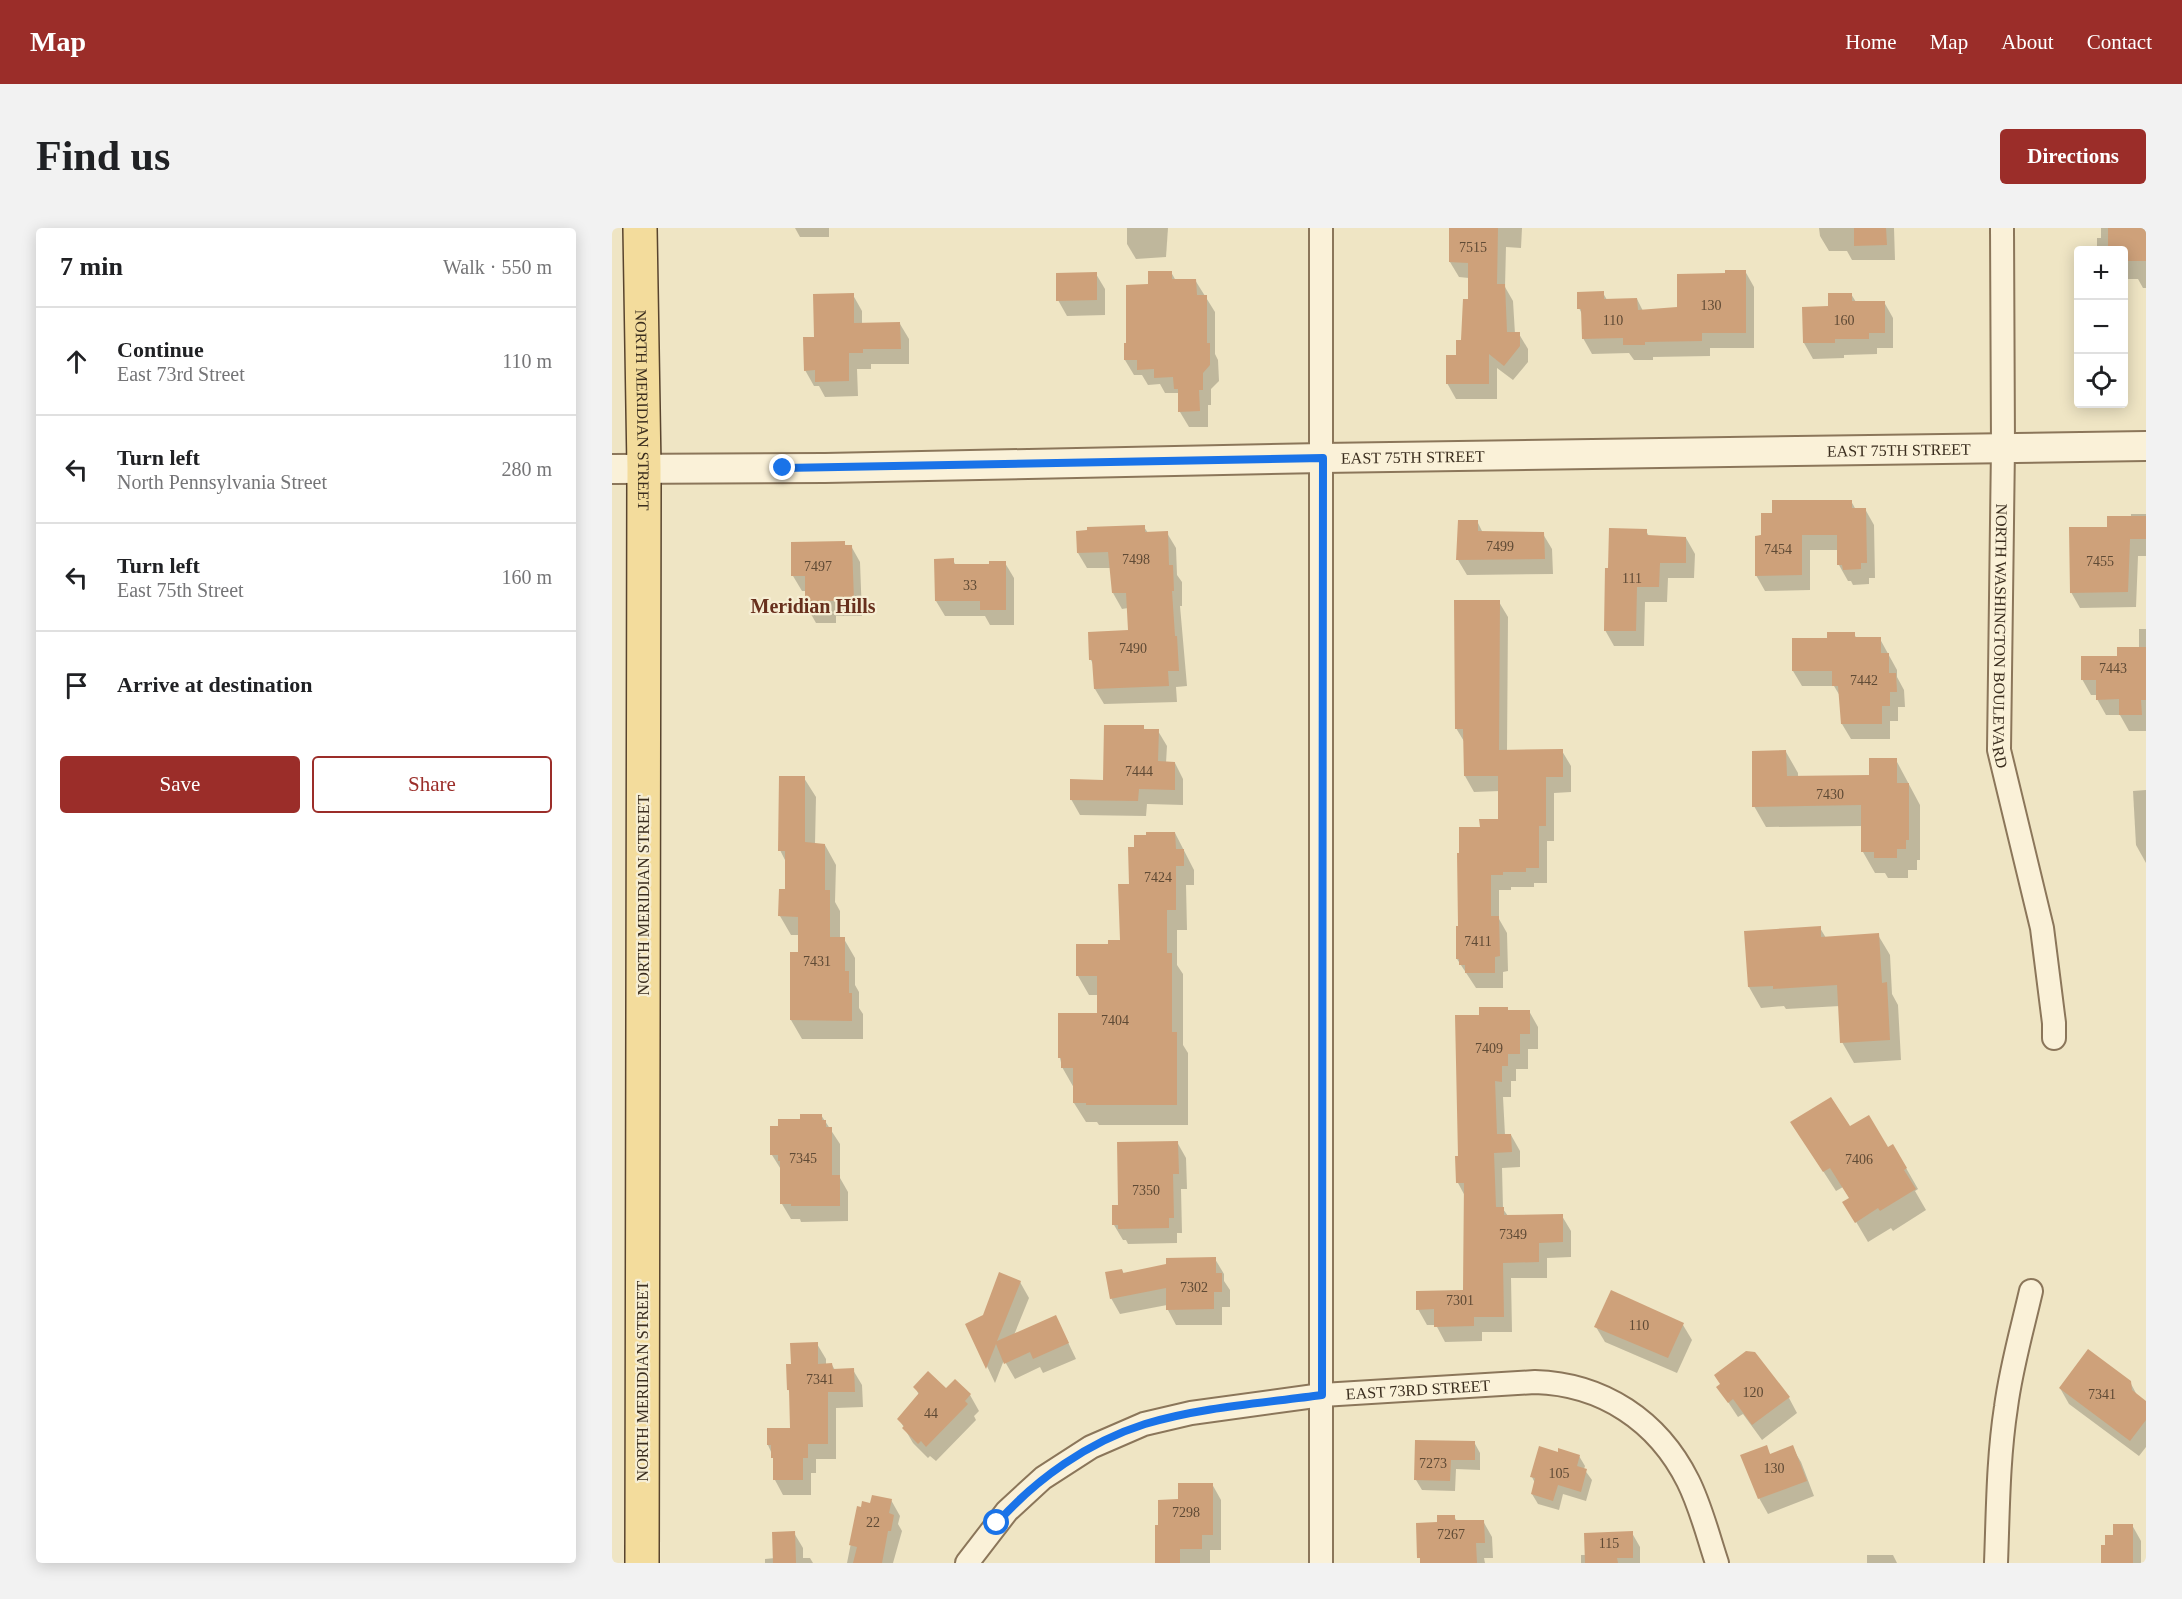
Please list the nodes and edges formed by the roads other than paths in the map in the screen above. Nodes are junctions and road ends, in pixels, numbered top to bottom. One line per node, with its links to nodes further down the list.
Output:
1 (640, 228): 7 (main road, NORTH MERIDIAN STREET)
2 (1321, 228): 6 (street)
3 (2002, 228): 5 (street, NORTH WASHINGTON BOULEVARD)
4 (2146, 446): 5 (street, EAST 75TH STREET)
5 (2003, 447): 6 (street, EAST 75TH STREET); 8 (street, NORTH WASHINGTON BOULEVARD)
6 (1323, 458): 7 (street, EAST 75TH STREET); 10 (street)
7 (628, 469): 11 (main road, NORTH MERIDIAN STREET)
8 (2054, 1038)
9 (2031, 1291): 15 (street)
10 (1322, 1395): 12 (street, EAST 73RD STREET); 13 (street); 14 (street, EAST 73RD STREET)
11 (642, 1563)
12 (967, 1563)
13 (1321, 1563)
14 (1717, 1563)
15 (1996, 1563)

